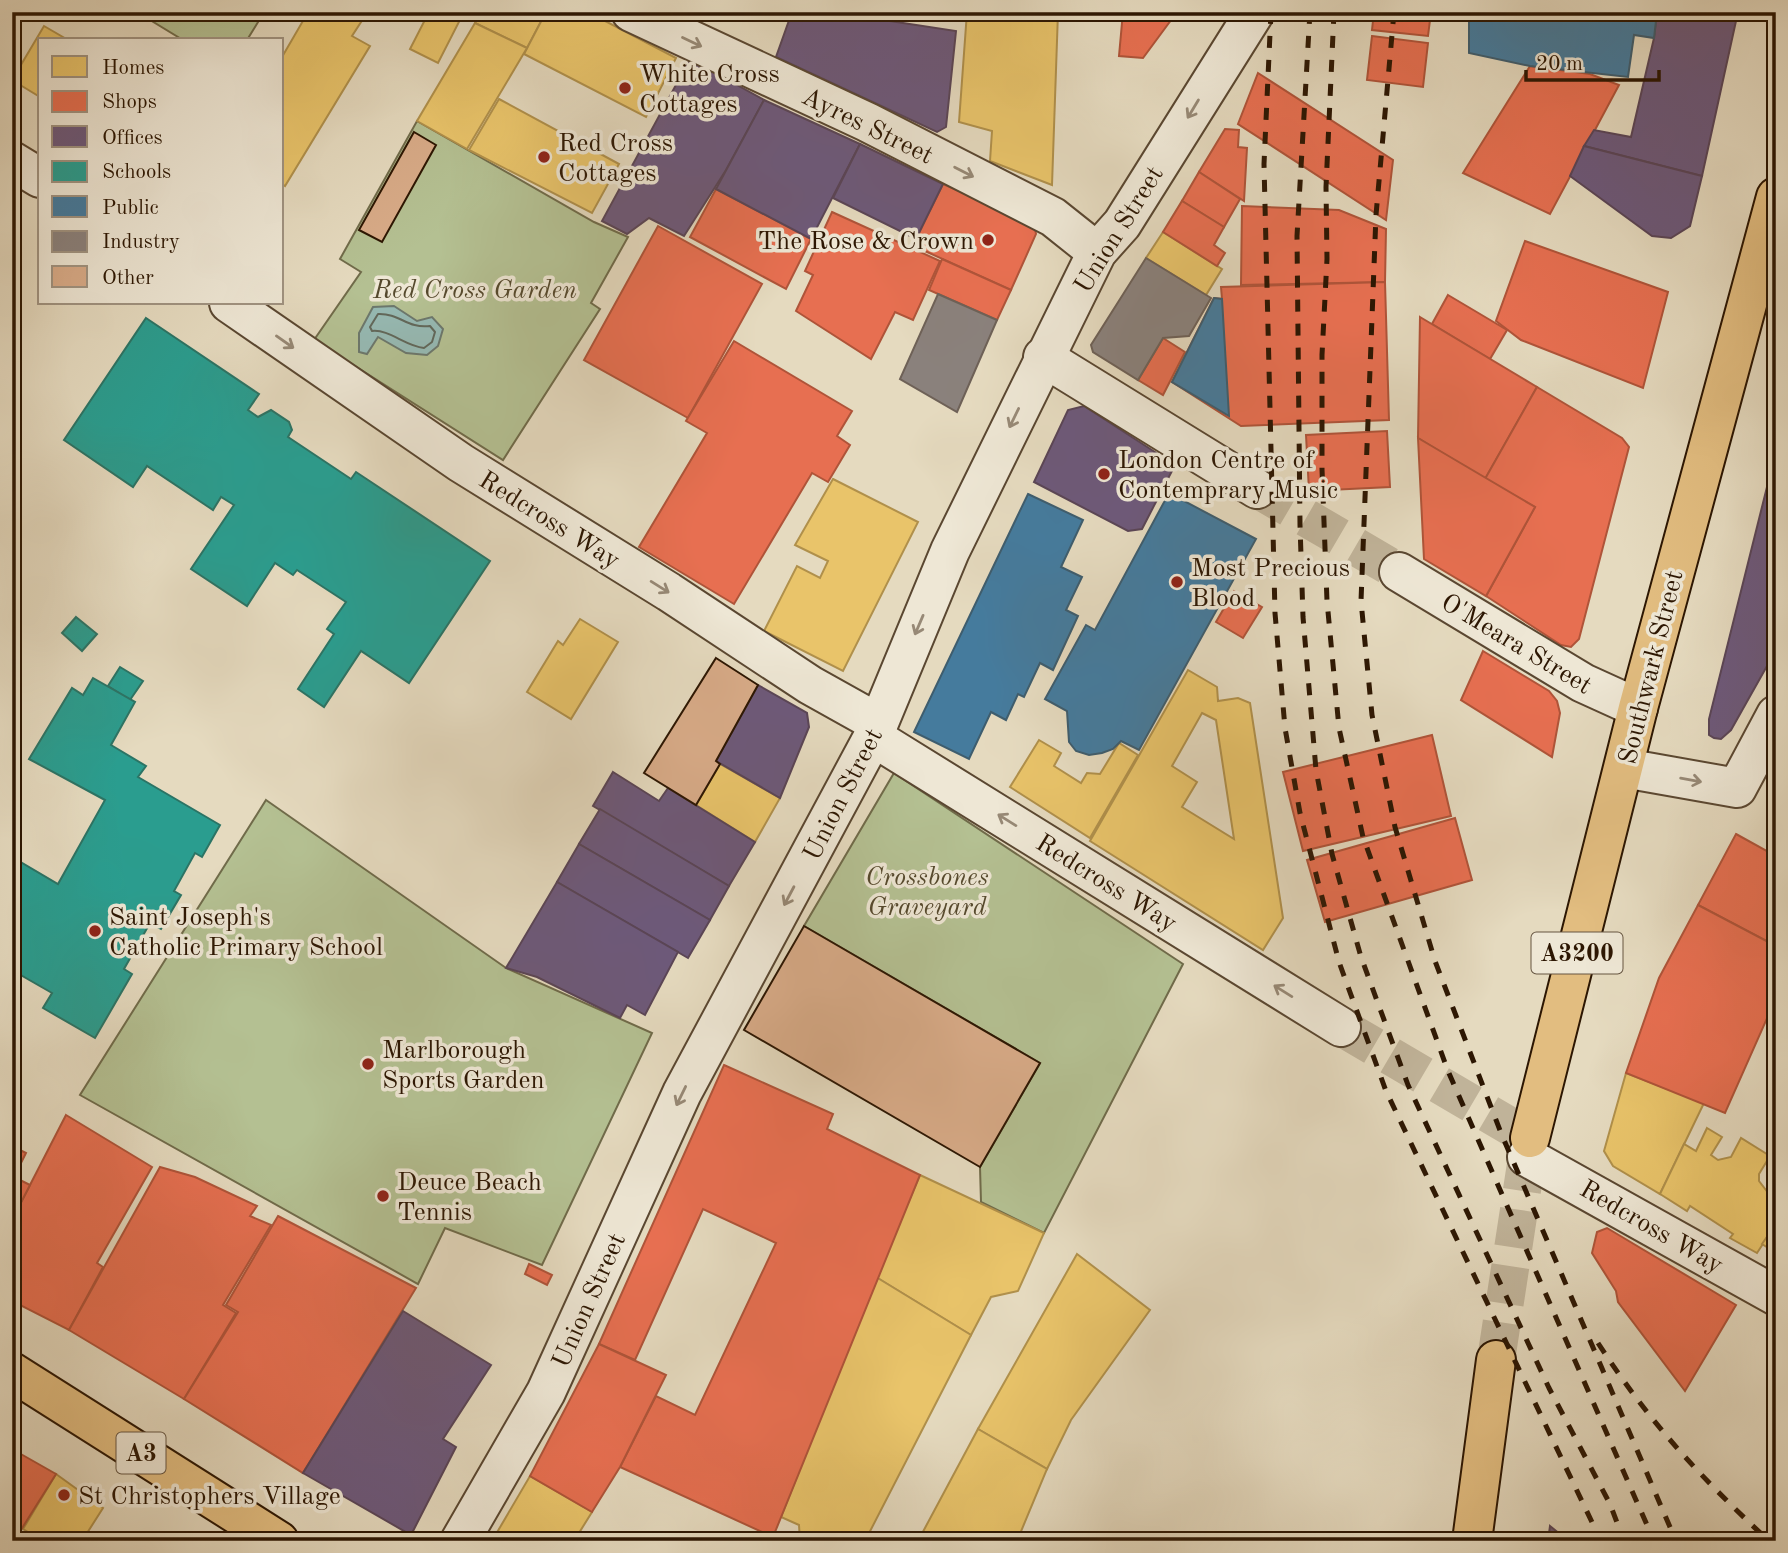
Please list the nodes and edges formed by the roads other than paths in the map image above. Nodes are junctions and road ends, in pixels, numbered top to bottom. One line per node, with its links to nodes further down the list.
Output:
1 (631, 12): 6 (street, Ayres Street, one-way to 6)
2 (1255, 12): 6 (street, Union Street, one-way to 6)
3 (12, 161): 4 (street)
4 (38, 177)
5 (1776, 197): 11 (main road, Southwark Street / A3200)
6 (1097, 252): 8 (street, Union Street)
7 (230, 304): 13 (street, Redcross Way, one-way to 13)
8 (1043, 357): 9 (street); 13 (street, Union Street, one-way to 13)
9 (1257, 489)
10 (1399, 572): 11 (street, O'Meara Street)
11 (1638, 708): 14 (main road, Southwark Street / A3200)
12 (1776, 715): 14 (street, one-way to 12)
13 (875, 730): 15 (street, Redcross Way, one-way to 13); 21 (street, Union Street, one-way to 21)
14 (1624, 768): 16 (main road, Southwark Street / A3200)
15 (1342, 1027)
16 (1529, 1147): 17 (street, Redcross Way)
17 (1776, 1296)
18 (1496, 1360): 22 (main road)
19 (12, 1372): 20 (main road, A3)
20 (279, 1541)
21 (460, 1541)
22 (1472, 1541)

